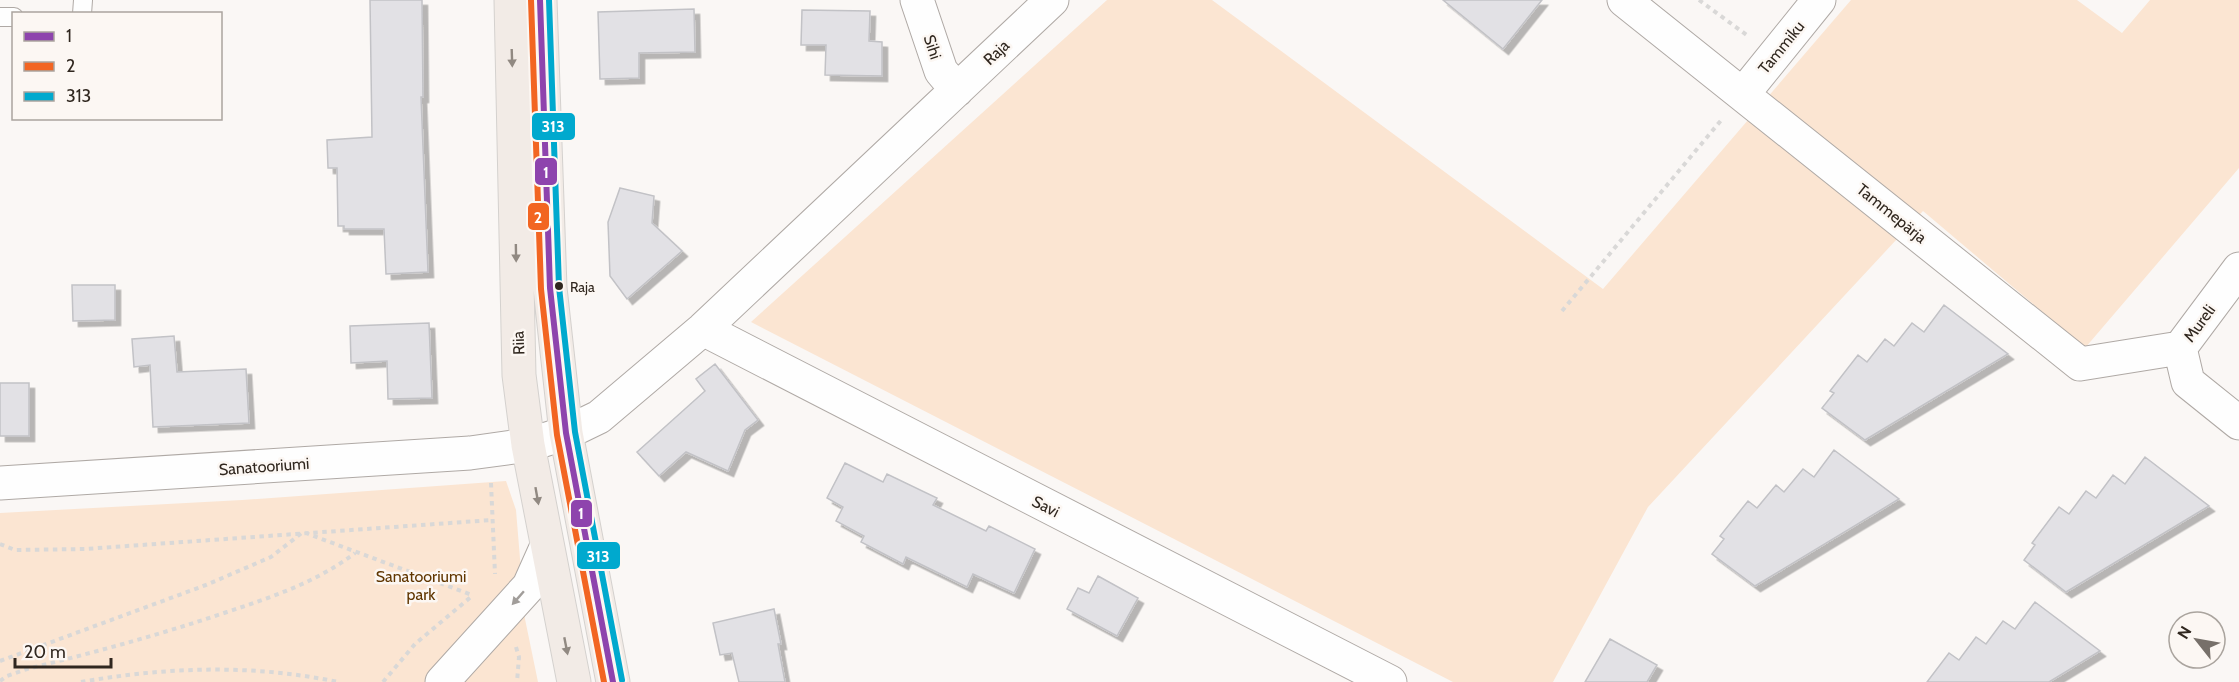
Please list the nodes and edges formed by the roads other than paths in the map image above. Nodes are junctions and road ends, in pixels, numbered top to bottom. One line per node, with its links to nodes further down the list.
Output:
1 (511, 0): 14 (highway, Riia, one-way to 14)
2 (540, 0): 13 (highway)
3 (917, 0): 7 (street, Sihi)
4 (1052, 0): 7 (street, Raja)
5 (1624, 0): 8 (street, Tammepärja)
6 (1819, 0): 8 (street, Tammiku)
7 (957, 90): 10 (street, Raja)
8 (1743, 94): 11 (street, Tammepärja)
9 (2239, 268): 11 (street, Mureli)
10 (703, 329): 13 (street, Raja); 20 (street, Savi)
11 (2180, 348): 12 (street)
12 (2239, 423)
13 (566, 432): 14 (street, Raja); 19 (highway)
14 (528, 445): 15 (street, Sanatooriumi); 16 (highway, Riia, one-way to 16)
15 (0, 483)
16 (546, 548): 17 (street, one-way to 17); 18 (highway, Riia, one-way to 18)
17 (442, 682)
18 (574, 682)
19 (613, 682)
20 (1390, 682)

